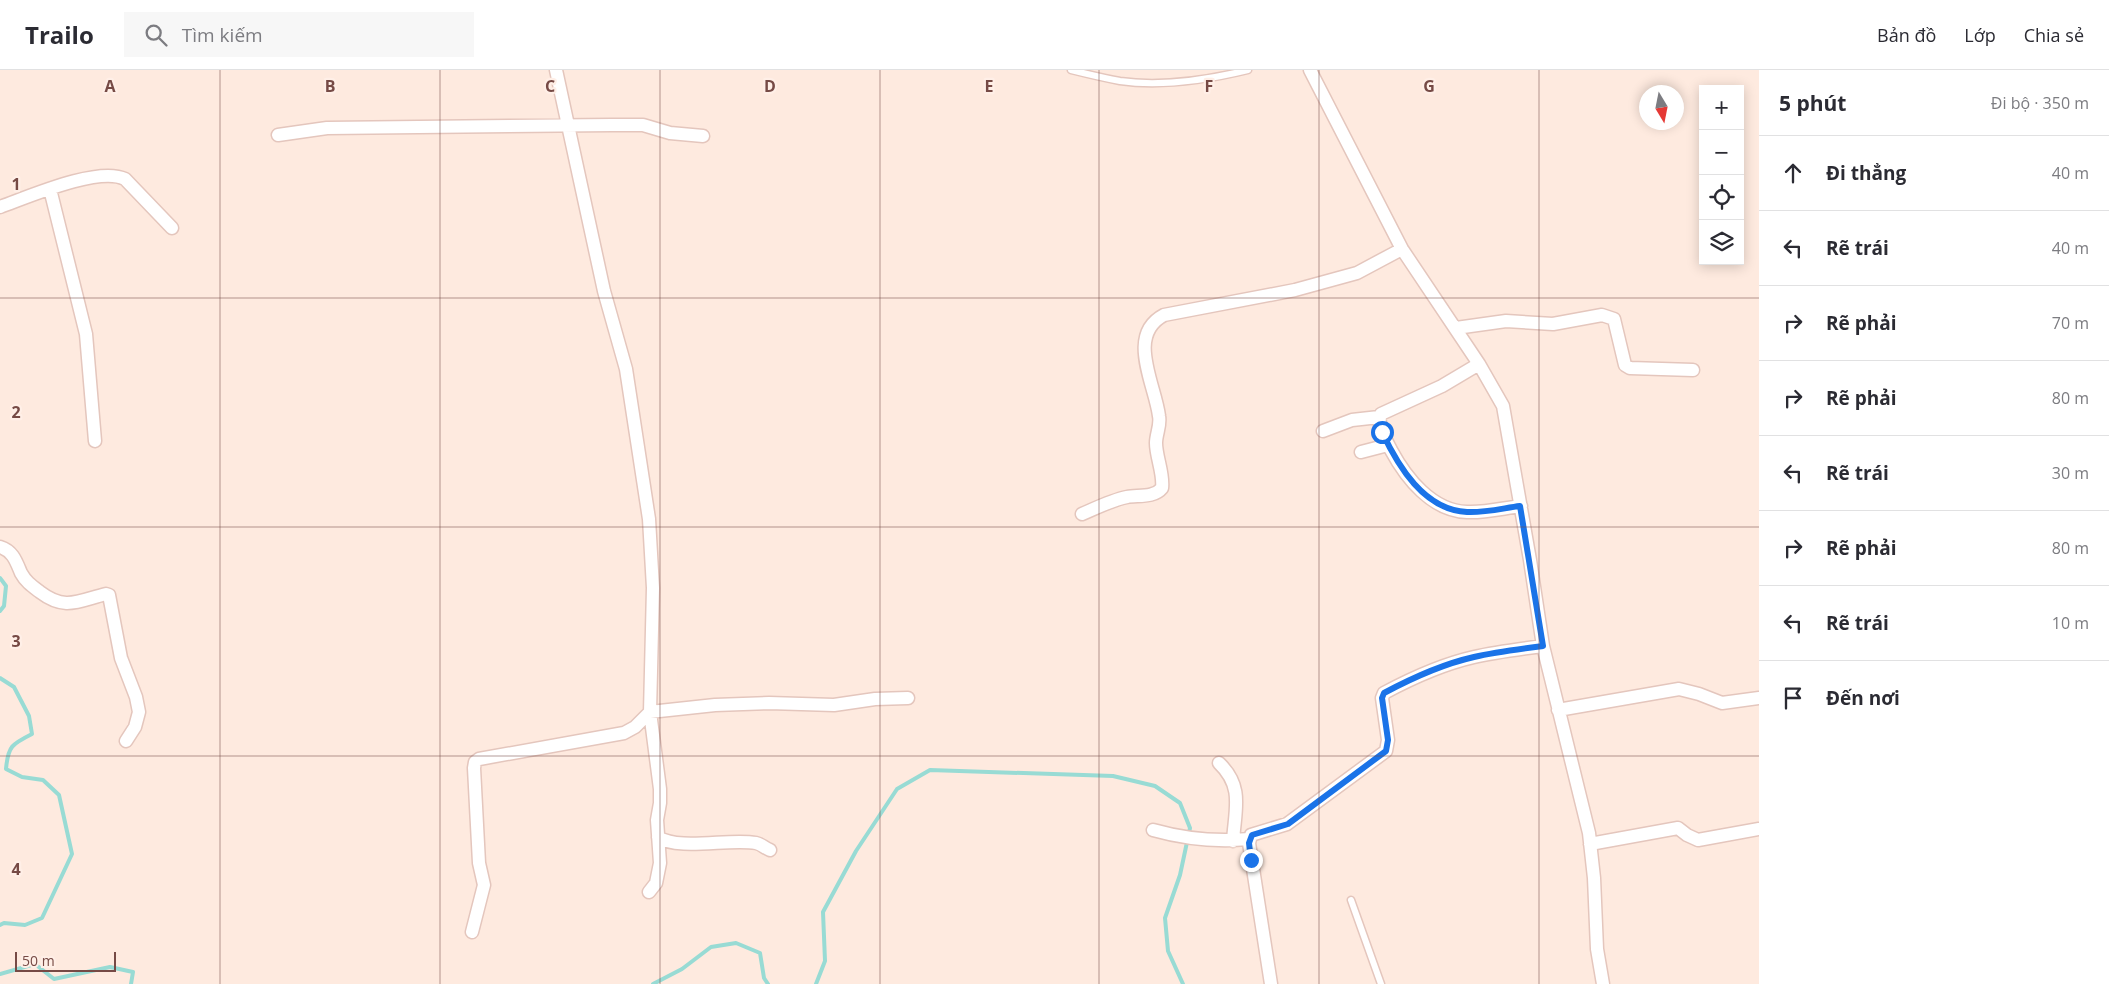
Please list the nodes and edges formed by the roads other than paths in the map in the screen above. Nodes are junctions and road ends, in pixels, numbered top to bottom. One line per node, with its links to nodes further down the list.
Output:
1 (556, 70): 5 (street)
2 (1071, 70): 3 (lane)
3 (1248, 70)
4 (1310, 70): 11 (street)
5 (566, 125): 6 (street); 7 (street); 27 (street)
6 (278, 135)
7 (703, 136)
8 (50, 189): 9 (street); 10 (street); 17 (street)
9 (0, 207)
10 (172, 228)
11 (1402, 249): 12 (street); 21 (street)
12 (1456, 328): 13 (street); 14 (street)
13 (1479, 364): 15 (street); 20 (street)
14 (1693, 370)
15 (1379, 416): 16 (street); 18 (street)
16 (1323, 431)
17 (95, 441)
18 (1388, 445): 19 (street); 20 (street)
19 (1361, 452)
20 (1520, 506): 23 (street)
21 (1082, 514)
22 (0, 547): 28 (street)
23 (1543, 646): 26 (street); 33 (street)
24 (908, 698): 27 (street)
25 (1759, 698): 26 (street)
26 (1558, 710): 35 (street)
27 (650, 712): 32 (street); 39 (street)
28 (126, 741)
29 (1218, 763): 34 (street)
30 (1759, 829): 35 (street)
31 (1153, 830): 34 (street)
32 (658, 837): 36 (street); 37 (street)
33 (1250, 839): 34 (street); 40 (street)
34 (1233, 841)
35 (1590, 844): 42 (street)
36 (770, 850)
37 (649, 892)
38 (1351, 900): 41 (lane)
39 (472, 932)
40 (1271, 984)
41 (1380, 984)
42 (1603, 984)

